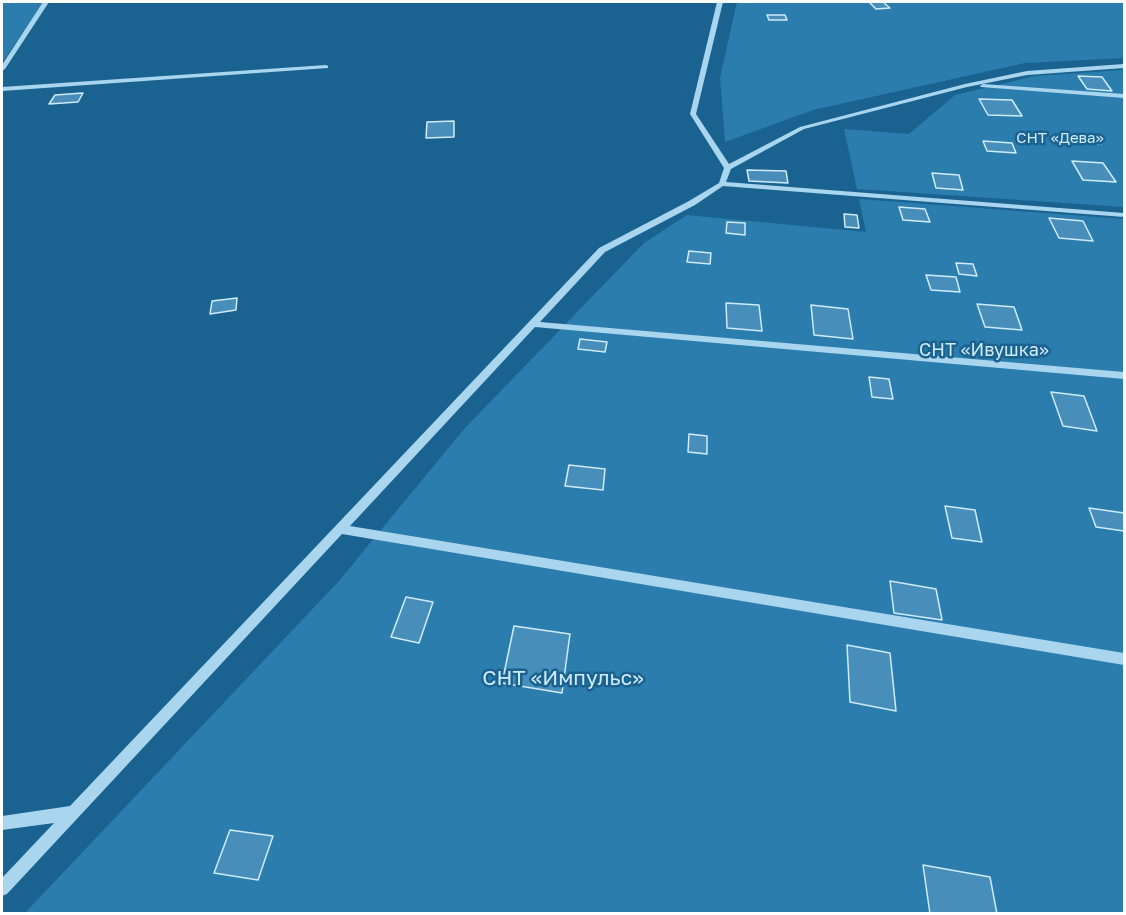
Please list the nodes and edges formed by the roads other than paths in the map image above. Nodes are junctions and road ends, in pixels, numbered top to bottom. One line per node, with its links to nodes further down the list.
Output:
1 (46, 2): 5 (street)
2 (720, 2): 9 (street)
3 (1125, 66): 6 (street)
4 (326, 67): 7 (street)
5 (2, 69)
6 (967, 85): 8 (street); 9 (street)
7 (2, 89)
8 (1125, 96)
9 (728, 168): 10 (street)
10 (722, 184): 11 (street); 12 (street)
11 (1125, 215)
12 (532, 324): 13 (street); 14 (street)
13 (1125, 376)
14 (341, 528): 15 (street); 16 (street)
15 (1125, 659)
16 (73, 813): 17 (street); 18 (street)
17 (2, 823)
18 (2, 889)

